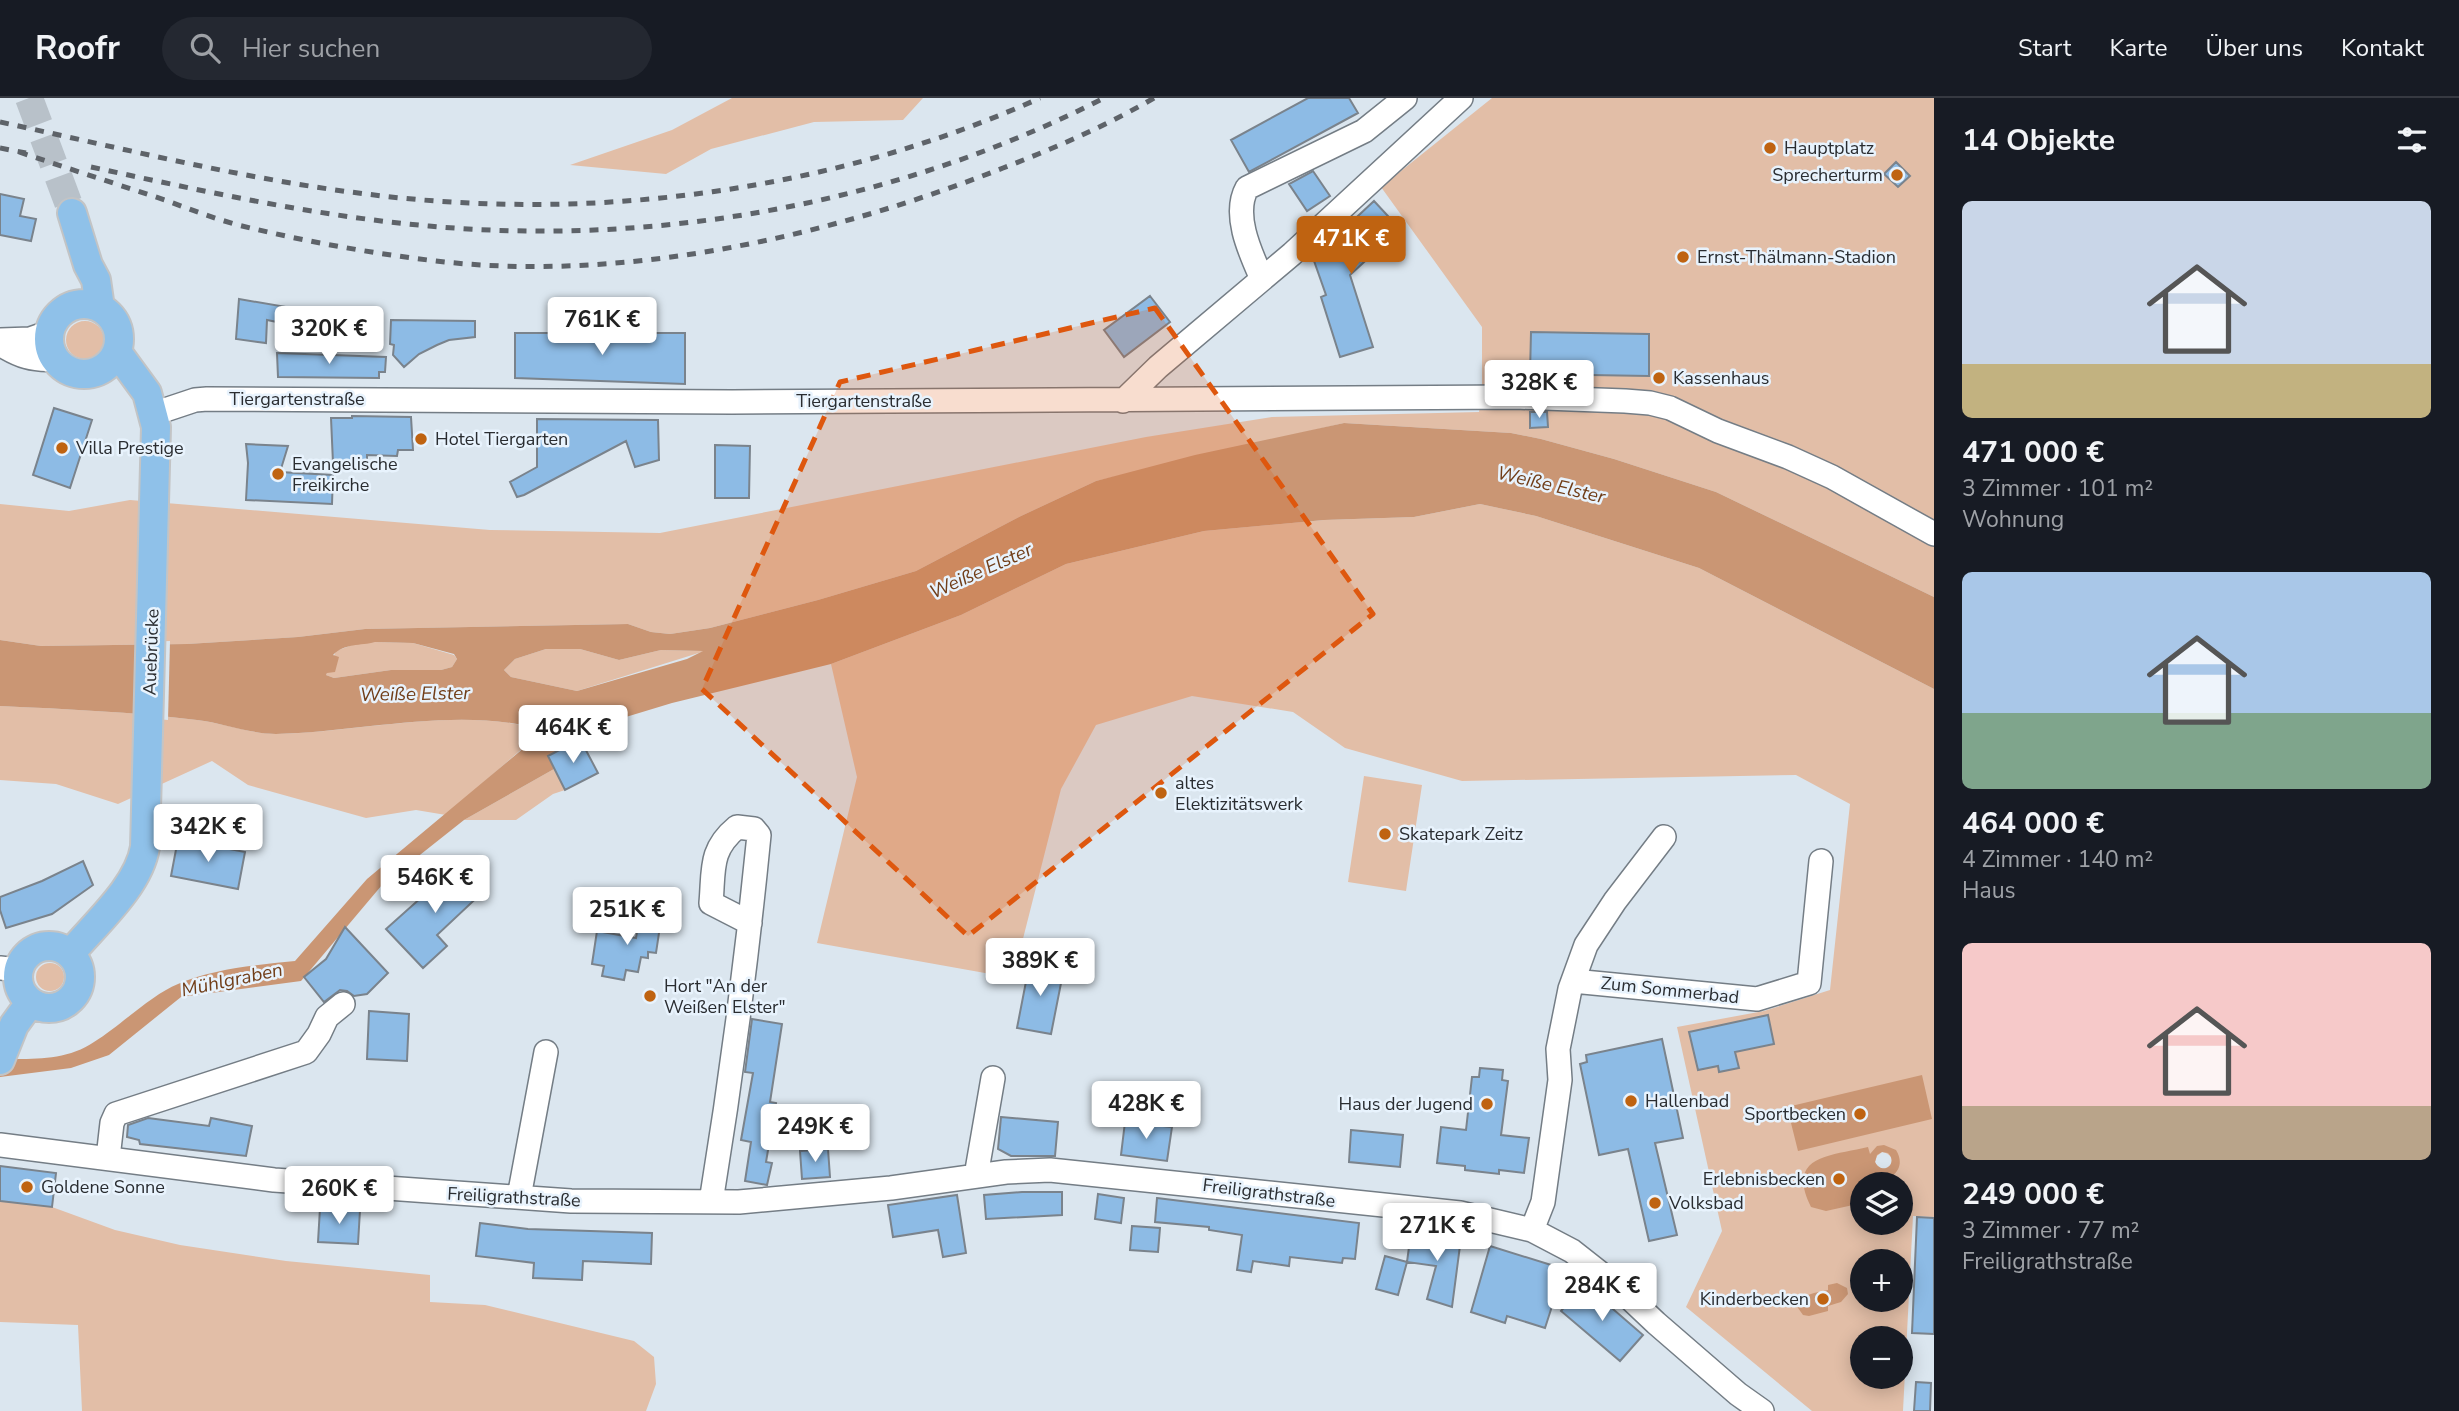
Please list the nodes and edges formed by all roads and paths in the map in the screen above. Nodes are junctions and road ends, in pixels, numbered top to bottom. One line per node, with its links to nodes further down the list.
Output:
1 (1405, 98): 4 (street)
2 (1461, 98): 4 (street)
3 (72, 214): 5 (main road)
4 (1262, 279): 9 (street)
5 (88, 307): 7 (main road); 8 (main road)
6 (0, 342): 7 (street)
7 (53, 346): 8 (main road)
8 (108, 361): 10 (main road)
9 (1123, 401): 10 (street, Tiergartenstraße); 11 (street, Tiergartenstraße)
10 (153, 414): 15 (main road, Auebrücke)
11 (1934, 534)
12 (1664, 837): 17 (street, Zum Sommerbad)
13 (1821, 861): 17 (street, Zum Sommerbad)
14 (750, 923): 27 (street)
15 (70, 954): 16 (main road); 18 (main road)
16 (9, 969): 18 (main road)
17 (1573, 981): 28 (street, Zum Sommerbad)
18 (30, 1003): 21 (main road)
19 (343, 1004): 24 (street)
20 (546, 1052): 26 (street)
21 (0, 1059)
22 (993, 1078): 25 (street)
23 (0, 1145): 24 (street, Freiligrathstraße)
24 (108, 1158): 26 (street, Freiligrathstraße)
25 (976, 1176): 27 (street, Freiligrathstraße); 28 (street, Freiligrathstraße)
26 (519, 1198): 27 (street, Freiligrathstraße)
27 (711, 1202)
28 (1532, 1230): 29 (street, Freiligrathstraße)
29 (1762, 1411)

